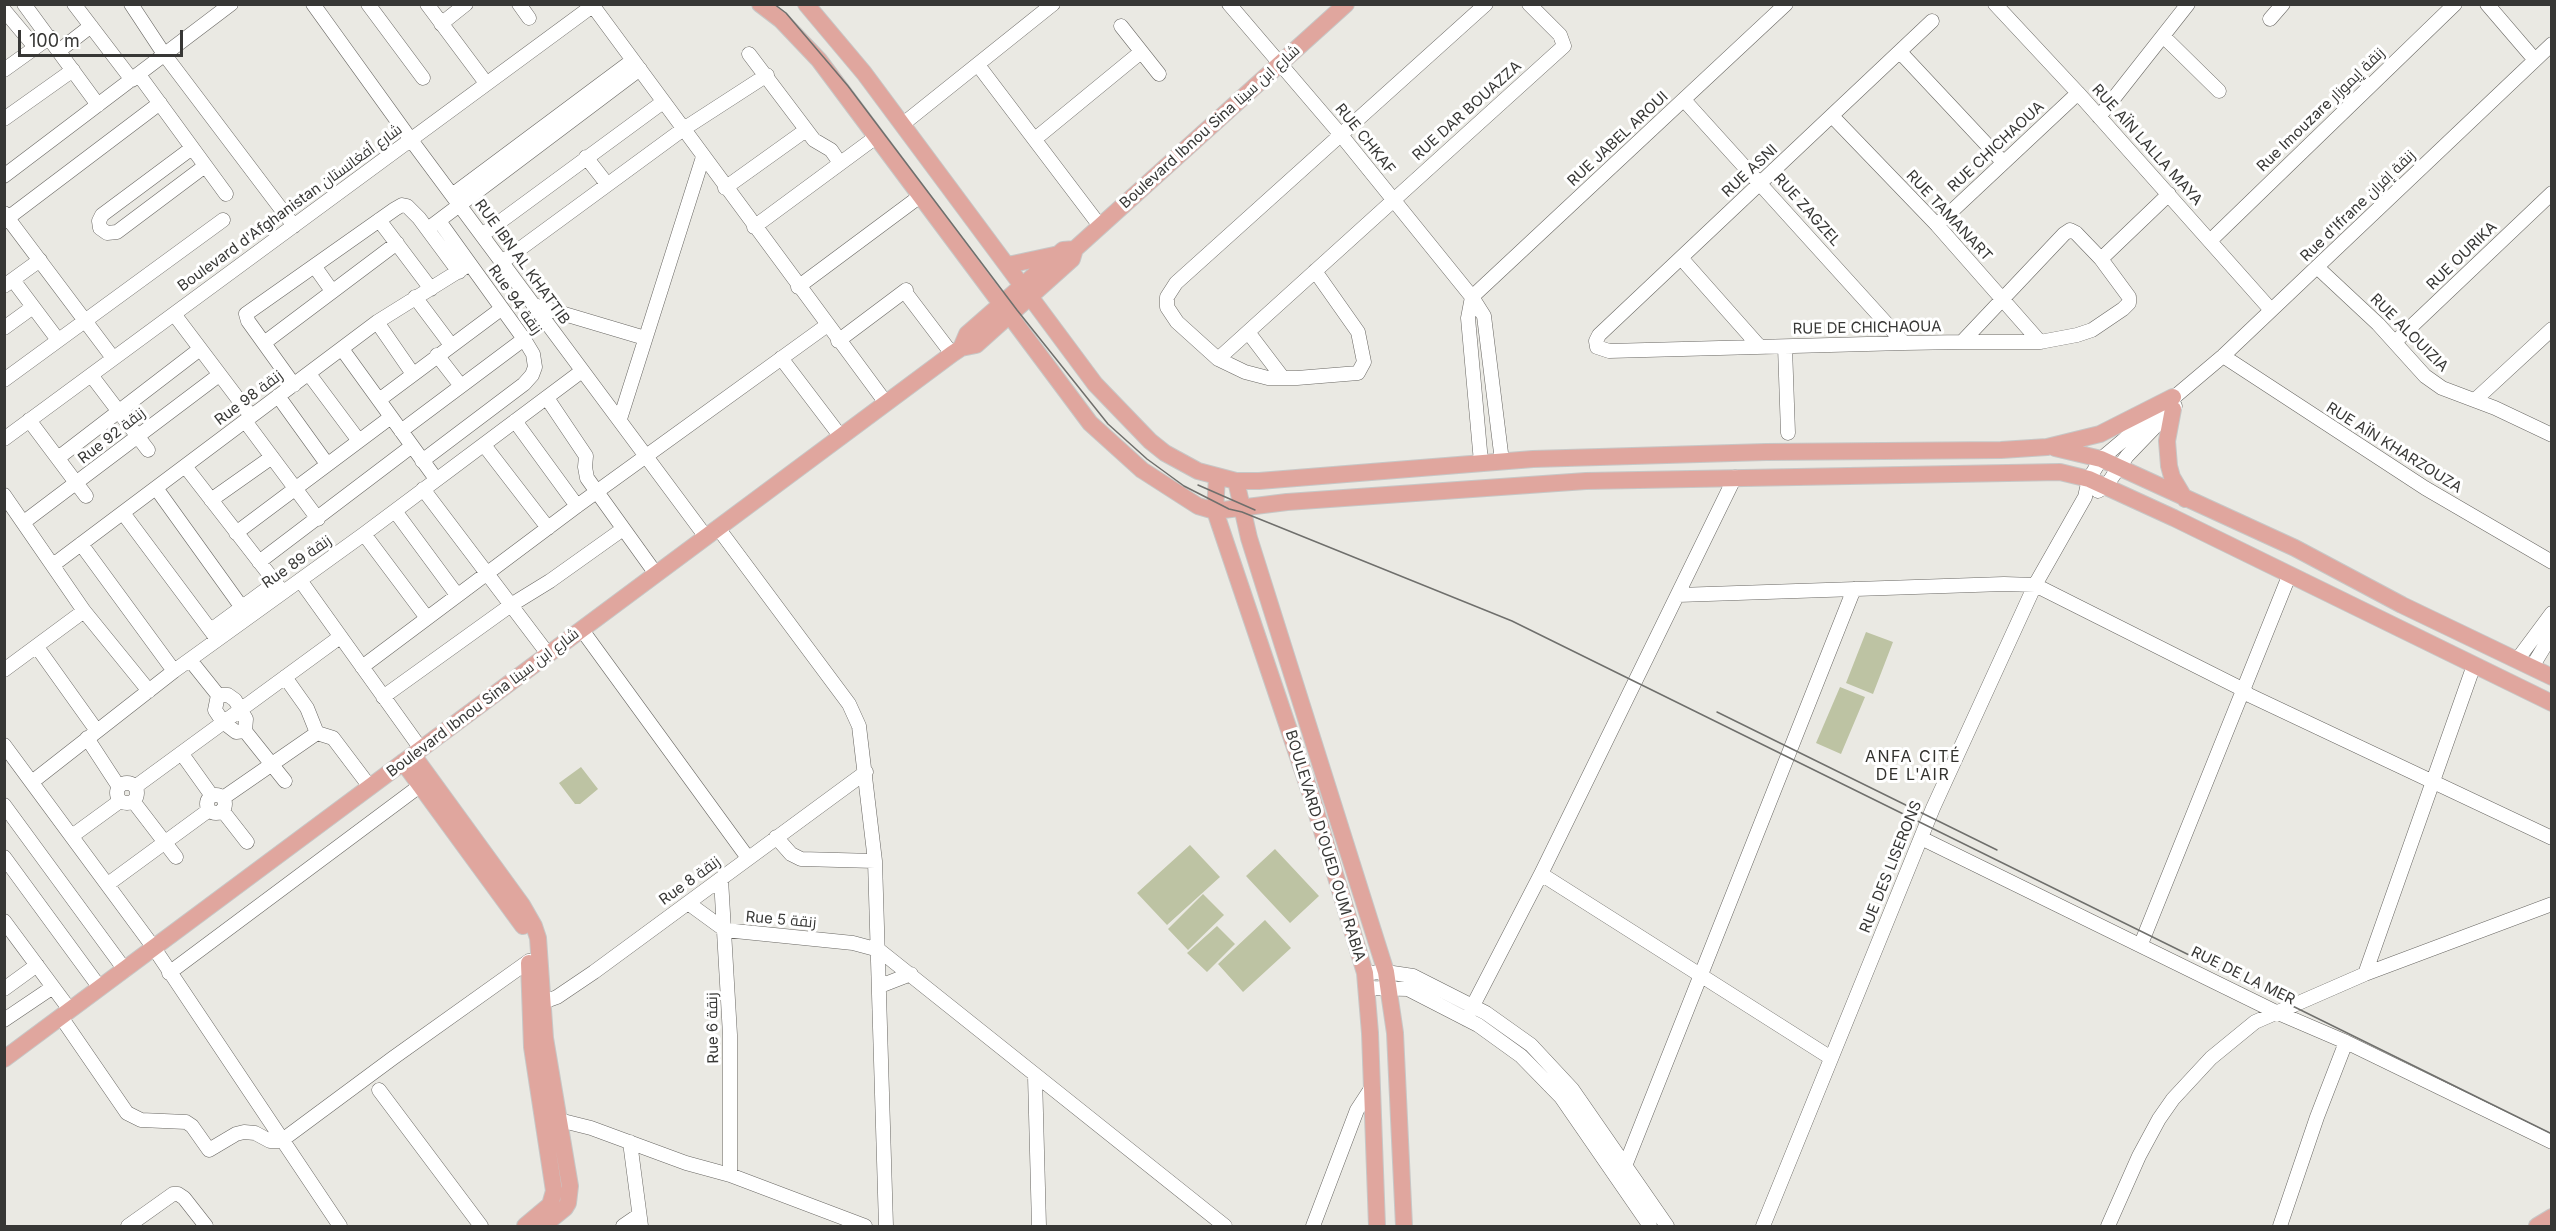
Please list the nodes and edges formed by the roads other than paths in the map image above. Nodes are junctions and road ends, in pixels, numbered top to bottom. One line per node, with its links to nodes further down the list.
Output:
1 (23, 4): 24 (street); 32 (street)
2 (74, 4): 29 (street)
3 (131, 4): 38 (street)
4 (231, 4): 38 (street)
5 (313, 4): 66 (street, RUE IBN AL KHATTIB)
6 (368, 4): 49 (street)
7 (427, 4): 28 (street)
8 (466, 4): 28 (street)
9 (519, 4): 25 (street)
10 (760, 4): 64 (main road)
11 (806, 4): 60 (main road)
12 (1229, 4): 41 (street, RUE CHKAF)
13 (1346, 4): 41 (main road, Boulevard Ibnou Sina شارع ابن سينا)
14 (1486, 4): 63 (street)
15 (1529, 4): 82 (street, RUE DAR BOUAZZA)
16 (1786, 4): 53 (street, RUE JABEL AROUI)
17 (1995, 4): 52 (street, RUE AÏN LALLA MAYA)
18 (2188, 4): 31 (street)
19 (2283, 4): 26 (street)
20 (2455, 4): 92 (street, Rue Imouzare زنقة إيموزار)
21 (2487, 4): 40 (street)
22 (594, 5): 42 (street); 50 (street, Boulevard d'Afghanistan شارع أفغانستان)
23 (1044, 7): 43 (street)
24 (6, 12): 34 (street)
25 (529, 18)
26 (2270, 19)
27 (1932, 21): 37 (street, RUE ASNI)
28 (441, 24): 50 (street)
29 (91, 26): 35 (street); 48 (street)
30 (1121, 26): 36 (street)
31 (2163, 36): 51 (street); 58 (street)
32 (50, 37): 34 (street); 35 (street)
33 (2552, 44): 40 (street, Rue d'Ifrane زنقة إفران)
34 (35, 47): 44 (street)
35 (60, 50): 45 (street)
36 (1141, 52): 46 (street); 65 (street)
37 (1900, 52): 57 (street, RUE ASNI); 70 (street)
38 (164, 54): 48 (street); 88 (street)
39 (749, 54): 47 (street)
40 (2535, 60): 102 (street, Rue d'Ifrane زنقة إفران)
41 (1281, 63): 63 (street, RUE CHKAF); 89 (main road, Boulevard Ibnou Sina شارع ابن سينا)
42 (636, 65): 54 (street); 81 (street)
43 (978, 65): 60 (street); 65 (street)
44 (6, 66)
45 (73, 70): 56 (street); 59 (street)
46 (1159, 74)
47 (766, 75): 61 (street); 62 (street)
48 (136, 78): 55 (street); 56 (street)
49 (423, 78)
50 (486, 83): 66 (street, Boulevard d'Afghanistan شارع أفغانستان)
51 (2219, 91)
52 (2078, 93): 58 (street, RUE AÏN LALLA MAYA); 70 (street, RUE CHICHAOUA)
53 (1684, 100): 74 (street, RUE ZAGZEL); 110 (street, RUE JABEL AROUI)
54 (663, 102): 61 (street); 68 (street)
55 (160, 103): 67 (street); 83 (street)
56 (98, 105): 73 (street)
57 (1832, 116): 74 (street, RUE ASNI); 87 (street, RUE TAMANART)
58 (2099, 117): 79 (street, RUE AÏN LALLA MAYA)
59 (4, 119)
60 (903, 124): 99 (main road)
61 (682, 130): 69 (street); 75 (street)
62 (806, 130): 71 (street); 76 (street)
63 (1341, 135): 82 (street, RUE CHKAF); 144 (street)
64 (876, 136): 71 (street); 80 (main road)
65 (1035, 139): 89 (street)
66 (411, 140): 81 (street, RUE IBN AL KHATTIB); 88 (street, Boulevard d'Afghanistan شارع أفغانستان)
67 (192, 148): 72 (street); 72 (street)
68 (586, 157): 75 (street); 91 (street)
69 (703, 157): 76 (street); 124 (street)
70 (2003, 162): 87 (street, RUE CHICHAOUA)
71 (840, 163): 90 (street)
72 (205, 166): 78 (street)
73 (4, 176)
74 (1761, 183): 95 (street, RUE ASNI); 132 (street, RUE ZAGZEL)
75 (607, 184): 98 (street)
76 (725, 188): 90 (street)
77 (2552, 193): 130 (street, RUE OURIKA)
78 (226, 194)
79 (2169, 194): 92 (street, RUE AÏN LALLA MAYA); 96 (street)
80 (919, 196): 105 (street); 115 (main road)
81 (455, 199): 86 (street); 91 (street, RUE IBN AL KHATTIB)
82 (1393, 200): 103 (street, RUE DAR BOUAZZA); 110 (street, RUE CHKAF)
83 (6, 217): 97 (street)
84 (223, 220): 118 (street)
85 (379, 220): 86 (street, Rue 94 زنقة); 93 (street); 100 (street)
86 (433, 225): 101 (street, Rue 94 زنقة)
87 (1937, 225): 111 (street, RUE TAMANART)
88 (294, 226): 117 (street, Boulevard d'Afghanistan شارع أفغانستان)
89 (1100, 226): 94 (main road, Boulevard Ibnou Sina شارع ابن سينا)
90 (754, 227): 105 (street)
91 (482, 235): 98 (street, RUE IBN AL KHATTIB)
92 (2211, 240): 116 (street, RUE AÏN LALLA MAYA)
93 (397, 243): 106 (street); 107 (street)
94 (1067, 251): 99 (main road); 108 (main road, Boulevard Ibnou Sina شارع ابن سينا)
95 (1681, 258): 134 (street); 135 (street, RUE ASNI)
96 (2102, 259): 111 (street); 129 (street, RUE DE CHICHAOUA)
97 (40, 260): 104 (street); 118 (street)
98 (502, 262): 112 (street, RUE IBN AL KHATTIB)
99 (1008, 265): 108 (main road)
100 (315, 267): 107 (street); 131 (street)
101 (464, 268): 106 (street, Rue 98 زنقة); 114 (street, Rue 94 زنقة)
102 (2318, 268): 116 (street, Rue d'Ifrane زنقة إفران); 130 (street, RUE ALOUIZIA)
103 (1315, 271): 123 (street, RUE DAR BOUAZZA); 150 (street)
104 (9, 283): 113 (street)
105 (798, 287): 120 (street)
106 (432, 289): 109 (street, Rue 98 زنقة)
107 (332, 291): 131 (street)
108 (1028, 292): 115 (main road, Boulevard Ibnou Sina شارع ابن سينا); 189 (main road)
109 (415, 297): 119 (street, Rue 98 زنقة); 133 (street)
110 (1472, 297): 183 (street, RUE CHKAF); 184 (street)
111 (2003, 300): 128 (street); 129 (street, RUE TAMANART)
112 (534, 305): 124 (street); 145 (street, RUE IBN AL KHATTIB)
113 (33, 307): 121 (street); 126 (street)
114 (501, 309): 125 (street, Rue 94 زنقة); 133 (street)
115 (1006, 310): 139 (main road, Boulevard Ibnou Sina شارع ابن سينا); 208 (main road)
116 (2271, 310): 141 (street, Rue d'Ifrane زنقة إفران)
117 (174, 314): 138 (street); 142 (street, Boulevard d'Afghanistan شارع أفغانستان)
118 (85, 320): 126 (street); 142 (street)
119 (377, 322): 137 (street, Rue 98 زنقة); 147 (street)
120 (826, 326): 127 (street); 143 (street)
121 (4, 328)
122 (2552, 329): 158 (street)
123 (1248, 332): 144 (street, RUE DAR BOUAZZA); 150 (street)
124 (645, 338): 163 (street)
125 (524, 339): 153 (street); 177 (street, Rue 94 زنقة)
126 (58, 340): 151 (street)
127 (838, 341): 139 (street); 159 (street)
128 (1962, 342): 129 (street, RUE DE CHICHAOUA); 132 (street, RUE DE CHICHAOUA)
129 (2040, 342)
130 (2395, 342): 158 (street, RUE ALOUIZIA)
131 (264, 343): 152 (street)
132 (1904, 343): 136 (street, RUE DE CHICHAOUA)
133 (451, 345): 140 (street)
134 (1759, 346): 135 (street, RUE DE CHICHAOUA); 136 (street, RUE DE CHICHAOUA)
135 (1597, 347)
136 (1785, 347): 167 (street)
137 (342, 349): 146 (street, Rue 98 زنقة); 157 (street)
138 (200, 350): 149 (street); 160 (street)
139 (956, 351): 159 (main road, Boulevard Ibnou Sina شارع ابن سينا)
140 (437, 355): 147 (street); 153 (street)
141 (2223, 356): 156 (street, Rue d'Ifrane زنقة إفران); 219 (street, RUE AÏN KHARZOUZA)
142 (113, 358): 148 (street, Boulevard d'Afghanistan شارع أفغانستان)
143 (781, 358): 170 (street); 179 (street)
144 (1218, 359): 150 (street)
145 (582, 370): 155 (street, Rue 89 زنقة); 163 (street, RUE IBN AL KHATTIB)
146 (309, 374): 152 (street, Rue 98 زنقة); 172 (street)
147 (413, 374): 157 (street)
148 (91, 375): 160 (street); 164 (street, Boulevard d'Afghanistan شارع أفغانستان)
149 (219, 375): 162 (street); 169 (street, Rue 92 زنقة)
150 (1284, 378)
151 (4, 380)
152 (294, 385): 154 (street, Rue 98 زنقة)
153 (461, 386): 166 (street)
154 (278, 396): 162 (street, Rue 98 زنقة); 185 (street)
155 (547, 398): 165 (street, Rue 89 زنقة); 199 (street)
156 (2177, 398): 175 (main road); 181 (street, Rue d'Ifrane زنقة إفران); 187 (street, Rue d'Ifrane زنقة إفران); 203 (main road)
157 (379, 400): 161 (street)
158 (2475, 400): 168 (street, RUE ALOUIZIA)
159 (886, 404): 170 (main road, Boulevard Ibnou Sina شارع ابن سينا)
160 (118, 413): 169 (street); 180 (street)
161 (391, 417): 166 (street); 172 (street)
162 (248, 418): 178 (street); 186 (street, Rue 98 زنقة)
163 (620, 419): 179 (street, RUE IBN AL KHATTIB)
164 (29, 420): 171 (street, Boulevard d'Afghanistan شارع أفغانستان); 180 (street)
165 (515, 422): 173 (street, Rue 89 زنقة); 205 (street)
166 (401, 431): 174 (street)
167 (1788, 434)
168 (2552, 435)
169 (137, 436): 176 (street); 194 (street, Rue 92 زنقة)
170 (841, 437): 215 (main road, Boulevard Ibnou Sina شارع ابن سينا)
171 (5, 439)
172 (359, 441): 185 (street)
173 (484, 445): 188 (street, Rue 89 زنقة); 212 (street)
174 (412, 446): 182 (street); 210 (street)
175 (2047, 447): 181 (main road); 183 (main road)
176 (148, 450)
177 (436, 450): 182 (street, Rue 94 زنقة); 188 (street)
178 (272, 457): 198 (street); 204 (street)
179 (645, 457): 199 (street); 215 (street, RUE IBN AL KHATTIB)
180 (58, 458): 194 (street)
181 (2102, 459): 187 (main road); 192 (street, Rue d'Ifrane زنقة إفران)
182 (422, 461): 191 (street)
183 (1502, 461): 184 (main road)
184 (1480, 462): 193 (main road)
185 (327, 464): 198 (street)
186 (185, 466): 196 (street, Rue 98 زنقة); 204 (street)
187 (2119, 467): 195 (street, Rue d'Ifrane زنقة إفران); 203 (main road)
188 (452, 468): 191 (street, Rue 89 زنقة)
189 (1217, 477): 193 (main road); 208 (main road, BOULEVARD D'OUED OUM RABIA)
190 (1735, 477): 192 (main road); 206 (main road); 229 (street)
191 (436, 479): 197 (street, Rue 89 زنقة)
192 (2089, 479): 195 (main road); 202 (street, RUE DES LISERONS)
193 (1236, 481): 206 (main road, BOULEVARD D'OUED OUM RABIA)
194 (78, 483): 201 (street); 211 (street, Rue 92 زنقة)
195 (2106, 486): 202 (street); 223 (main road)
196 (156, 488): 209 (street, Rue 98 زنقة); 232 (street)
197 (423, 489): 207 (street, Rue 89 زنقة); 221 (street)
198 (296, 490): 210 (street); 214 (street)
199 (597, 492): 205 (street); 213 (street)
200 (4, 495): 211 (street)
201 (86, 496)
202 (2085, 497): 225 (street, RUE DES LISERONS)
203 (2185, 499): 242 (main road)
204 (211, 501): 214 (street)
205 (577, 506): 212 (street)
206 (1240, 507): 208 (main road); 301 (main road, BOULEVARD D'OUED OUM RABIA)
207 (395, 511): 216 (street, Rue 89 زنقة); 228 (street)
208 (1215, 511): 300 (main road, BOULEVARD D'OUED OUM RABIA)
209 (123, 513): 217 (street, Rue 98 زنقة); 237 (street)
210 (318, 519): 218 (street)
211 (24, 522): 220 (street)
212 (548, 528): 221 (street)
213 (623, 529): 222 (street); 230 (street)
214 (236, 533): 218 (street)
215 (712, 533): 222 (main road, Boulevard Ibnou Sina شارع ابن سينا); 263 (street, RUE IBN AL KHATTIB)
216 (364, 534): 224 (street, Rue 89 زنقة); 234 (street)
217 (81, 544): 220 (street, Rue 98 زنقة); 246 (street)
218 (259, 562): 226 (street)
219 (2552, 562)
220 (53, 565): 231 (street)
221 (487, 573): 228 (street); 230 (street)
222 (656, 574): 235 (main road, Boulevard Ibnou Sina شارع ابن سينا)
223 (2289, 576): 243 (main road); 249 (street)
224 (300, 579): 226 (street, Rue 89 زنقة); 238 (street)
225 (2035, 585): 227 (street); 249 (street); 274 (street, RUE DES LISERONS)
226 (279, 587): 232 (street, Rue 89 زنقة)
227 (1854, 589): 229 (street); 298 (street)
228 (457, 595): 234 (street)
229 (1678, 595): 282 (street)
230 (511, 605): 240 (street); 252 (street)
231 (84, 611): 239 (street); 250 (street)
232 (245, 612): 237 (street, Rue 89 زنقة)
233 (2552, 613): 242 (street)
234 (427, 618): 244 (street)
235 (582, 630): 240 (main road, Boulevard Ibnou Sina شارع ابن سينا); 280 (street)
236 (2552, 634): 242 (street)
237 (214, 635): 241 (street, Rue 89 زنقة)
238 (340, 637): 244 (street); 247 (street)
239 (37, 647): 245 (street); 258 (street)
240 (548, 654): 261 (main road, Boulevard Ibnou Sina شارع ابن سينا)
241 (190, 660): 246 (street, Rue 89 زنقة); 251 (street)
242 (2524, 664): 248 (main road)
243 (2474, 665): 253 (main road); 266 (street)
244 (362, 667): 252 (street)
245 (4, 670)
246 (174, 670): 250 (street, Rue 89 زنقة)
247 (285, 677): 254 (street); 257 (street)
248 (2552, 677)
249 (2242, 689): 266 (street); 290 (street)
250 (149, 691): 258 (street, Rue 89 زنقة)
251 (218, 695): 254 (street); 255 (street)
252 (383, 697): 261 (street)
253 (2552, 703)
254 (241, 709): 255 (street); 256 (street)
255 (223, 722): 256 (street); 260 (street)
256 (245, 731): 262 (street)
257 (317, 732): 262 (street); 268 (street)
258 (92, 735): 265 (street, Rue 89 زنقة); 269 (street)
259 (6, 749): 265 (street)
260 (182, 754): 269 (street); 270 (street)
261 (413, 755): 267 (main road); 268 (main road, Boulevard Ibnou Sina شارع ابن سينا); 306 (main road)
262 (272, 764): 264 (street); 270 (street)
263 (866, 772): 273 (street, Rue 8 زنقة); 281 (street, RUE IBN AL KHATTIB)
264 (285, 781)
265 (32, 782): 272 (street)
266 (2433, 782): 275 (street); 299 (street)
267 (420, 785): 293 (main road); 296 (street)
268 (370, 787): 291 (main road, Boulevard Ibnou Sina شارع ابن سينا)
269 (127, 794): 272 (street); 277 (street)
270 (217, 804): 276 (street); 277 (street)
271 (4, 805): 295 (street)
272 (72, 836): 284 (street)
273 (776, 837): 280 (street, Rue 8 زنقة); 281 (street)
274 (1921, 838): 290 (street, RUE DE LA MER); 312 (street, RUE DES LISERONS)
275 (2552, 838)
276 (247, 842)
277 (164, 843): 278 (street); 284 (street)
278 (176, 856)
279 (4, 857): 304 (street)
280 (748, 858): 283 (street, Rue 8 زنقة)
281 (876, 861): 292 (street, RUE IBN AL KHATTIB)
282 (1541, 874): 298 (street); 308 (street)
283 (721, 879): 285 (street, Rue 8 زنقة); 288 (street, Rue 6 زنقة)
284 (108, 884): 291 (street)
285 (688, 903): 288 (street, Rue 5 زنقة); 306 (street, Rue 8 زنقة)
286 (2552, 904): 299 (street)
287 (4, 921): 289 (street)
288 (725, 930): 292 (street, Rue 5 زنقة); 322 (street, Rue 6 زنقة)
289 (10, 941): 294 (street)
290 (2141, 944): 307 (street, RUE DE LA MER)
291 (154, 948): 295 (main road, Boulevard Ibnou Sina شارع ابن سينا); 296 (street)
292 (879, 950): 297 (street); 302 (street, RUE IBN AL KHATTIB)
293 (529, 962): 306 (main road); 318 (street)
294 (37, 965): 303 (street); 305 (street)
295 (125, 970): 304 (main road, Boulevard Ibnou Sina شارع ابن سينا)
296 (169, 974): 318 (street)
297 (910, 974): 302 (street); 314 (street)
298 (1701, 974): 312 (street); 321 (street)
299 (2366, 974): 307 (street)
300 (1366, 980): 301 (street); 315 (main road, BOULEVARD D'OUED OUM RABIA)
301 (1388, 980): 308 (street); 339 (main road, BOULEVARD D'OUED OUM RABIA)
302 (880, 986): 334 (street, RUE IBN AL KHATTIB)
303 (53, 987): 309 (street); 310 (street)
304 (100, 988): 309 (main road, Boulevard Ibnou Sina شارع ابن سينا)
305 (4, 989)
306 (535, 1005): 317 (main road)
307 (2276, 1012): 311 (street, RUE DE LA MER); 343 (street)
308 (1469, 1013): 321 (street); 340 (street)
309 (66, 1014): 313 (main road, Boulevard Ibnou Sina شارع ابن سينا); 318 (street)
310 (4, 1020)
311 (2346, 1042): 320 (street, RUE DE LA MER); 344 (street)
312 (1831, 1058): 342 (street, RUE DES LISERONS)
313 (4, 1059)
314 (1035, 1076): 335 (street); 336 (street)
315 (1372, 1087): 337 (street); 338 (main road, BOULEVARD D'OUED OUM RABIA)
316 (379, 1090): 329 (street)
317 (552, 1122): 319 (street); 323 (main road)
318 (281, 1141): 328 (street)
319 (630, 1142): 322 (street); 325 (street)
320 (2552, 1142)
321 (1625, 1166): 341 (street)
322 (730, 1175): 333 (street)
323 (561, 1201): 330 (main road); 331 (main road)
324 (2552, 1217): 345 (main road)
325 (640, 1221): 332 (street)
326 (128, 1227): 327 (street)
327 (206, 1227)
328 (340, 1227)
329 (481, 1227)
330 (525, 1227)
331 (543, 1227)
332 (623, 1227)
333 (865, 1227)
334 (886, 1227)
335 (1039, 1227)
336 (1225, 1227)
337 (1313, 1227)
338 (1377, 1227)
339 (1404, 1227)
340 (1650, 1227)
341 (1667, 1227)
342 (1763, 1227)
343 (2108, 1227)
344 (2280, 1227)
345 (2536, 1227)

